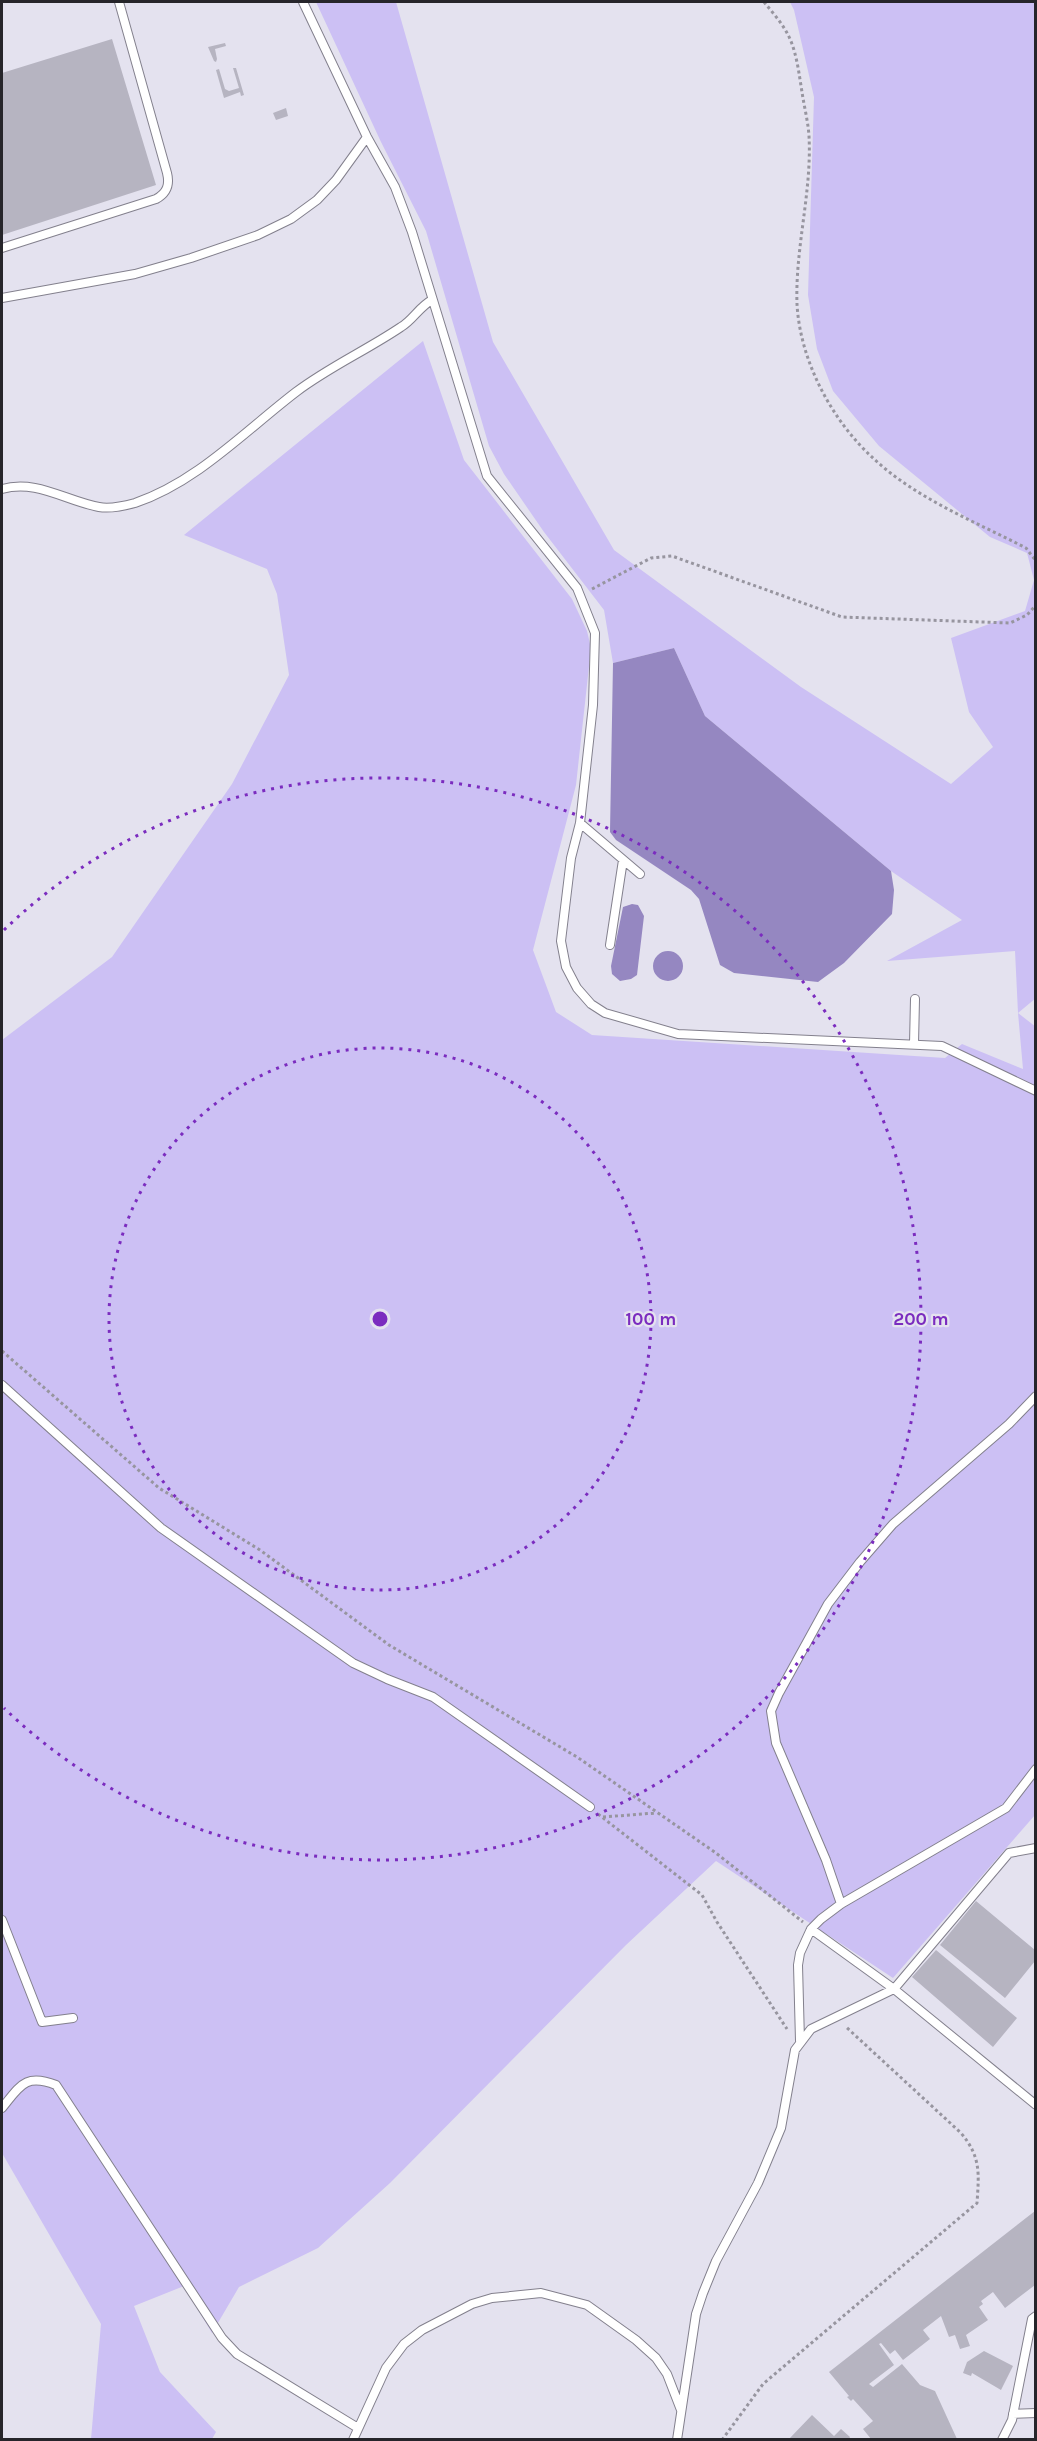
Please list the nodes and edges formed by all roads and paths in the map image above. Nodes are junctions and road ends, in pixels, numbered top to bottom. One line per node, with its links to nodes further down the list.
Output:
1 (119, 2): 5 (lane)
2 (303, 2): 4 (lane)
3 (764, 2): 9 (path)
4 (367, 136): 6 (lane); 7 (lane)
5 (2, 248)
6 (2, 298)
7 (432, 300): 8 (lane); 10 (lane)
8 (2, 489)
9 (1035, 561)
10 (579, 596): 11 (path); 12 (lane)
11 (1035, 605)
12 (580, 823): 13 (lane); 17 (lane)
13 (623, 860): 14 (lane); 15 (lane)
14 (640, 874)
15 (610, 945)
16 (915, 999): 17 (lane)
17 (915, 1044): 18 (lane)
18 (1035, 1091)
19 (2, 1351): 24 (path)
20 (2, 1385): 23 (lane)
21 (1035, 1396): 27 (lane)
22 (1035, 1769): 27 (lane)
23 (590, 1807): 25 (path)
24 (658, 1813): 25 (path); 29 (path)
25 (602, 1817): 33 (path)
26 (1035, 1848): 30 (lane)
27 (841, 1904): 29 (lane)
28 (2, 1920): 32 (lane)
29 (812, 1929): 30 (lane); 33 (lane)
30 (894, 1989): 31 (lane); 34 (lane)
31 (835, 2017): 33 (lane); 43 (path)
32 (73, 2018)
33 (800, 2042): 37 (lane)
34 (1035, 2105)
35 (2, 2108): 40 (lane)
36 (1035, 2316): 39 (lane)
37 (682, 2411): 40 (lane); 42 (lane)
38 (1035, 2413): 39 (lane)
39 (1013, 2414): 44 (lane)
40 (358, 2428): 41 (lane)
41 (352, 2439)
42 (677, 2439)
43 (722, 2439)
44 (1002, 2439)

